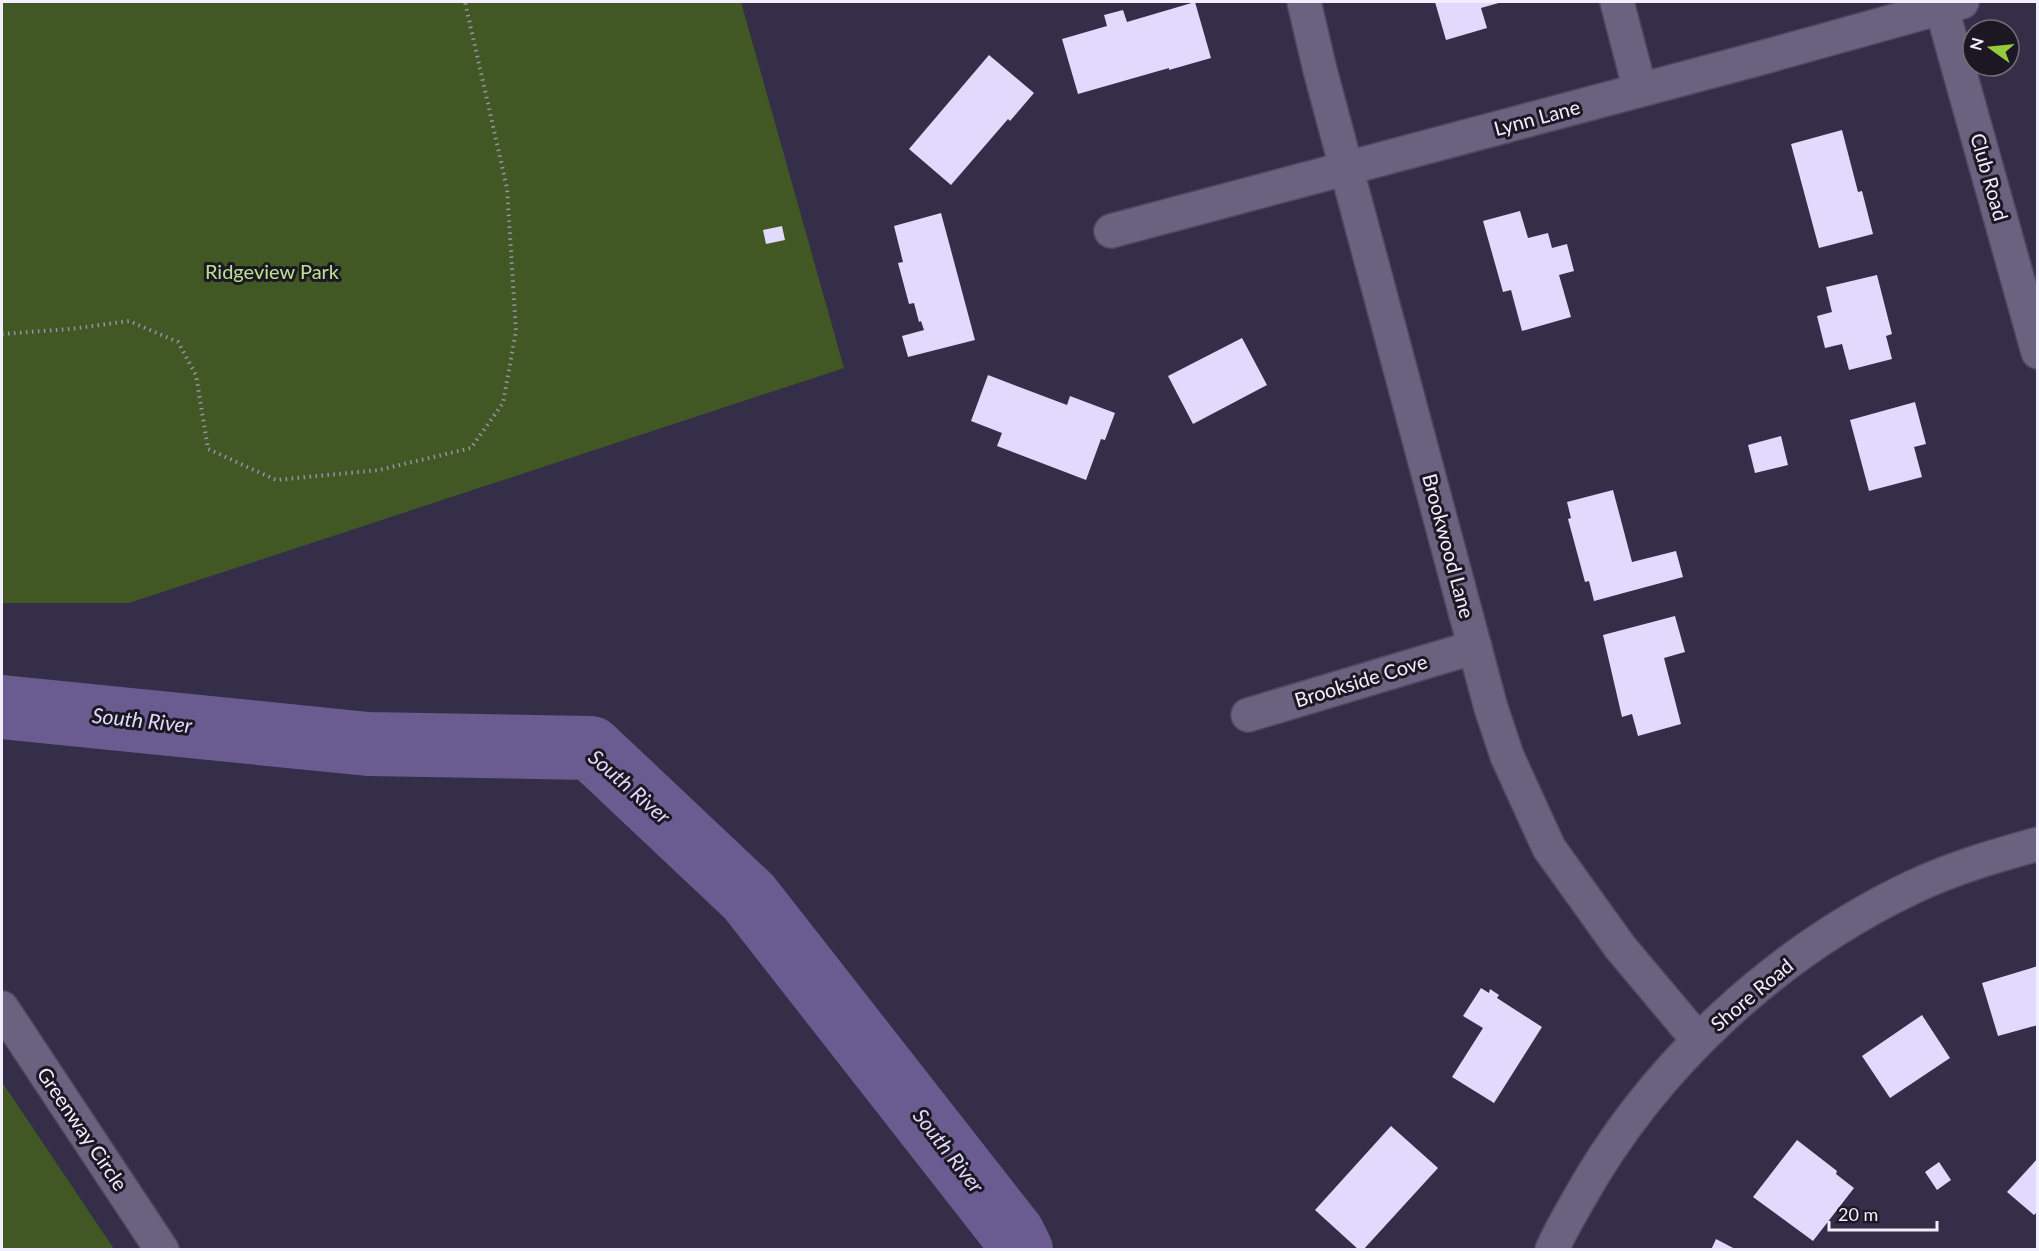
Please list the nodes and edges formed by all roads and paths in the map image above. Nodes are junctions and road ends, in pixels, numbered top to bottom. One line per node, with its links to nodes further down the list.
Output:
1 (465, 2): 8 (path)
2 (1304, 2): 6 (street, Brookwood Lane)
3 (1617, 2): 5 (street)
4 (1948, 3): 5 (street, Lynn Lane); 9 (street, Club Road)
5 (1640, 90): 6 (street, Lynn Lane)
6 (1346, 169): 7 (street, Lynn Lane); 10 (street, Brookwood Lane)
7 (1111, 231)
8 (2, 334)
9 (2037, 352)
10 (1475, 647): 11 (street, Brookside Cove); 14 (street, Brookwood Lane)
11 (1248, 715)
12 (2037, 844): 14 (street, Shore Road)
13 (2, 1008): 15 (street, Greenway Circle)
14 (1698, 1040): 16 (street, Shore Road)
15 (162, 1250)
16 (1552, 1250)

